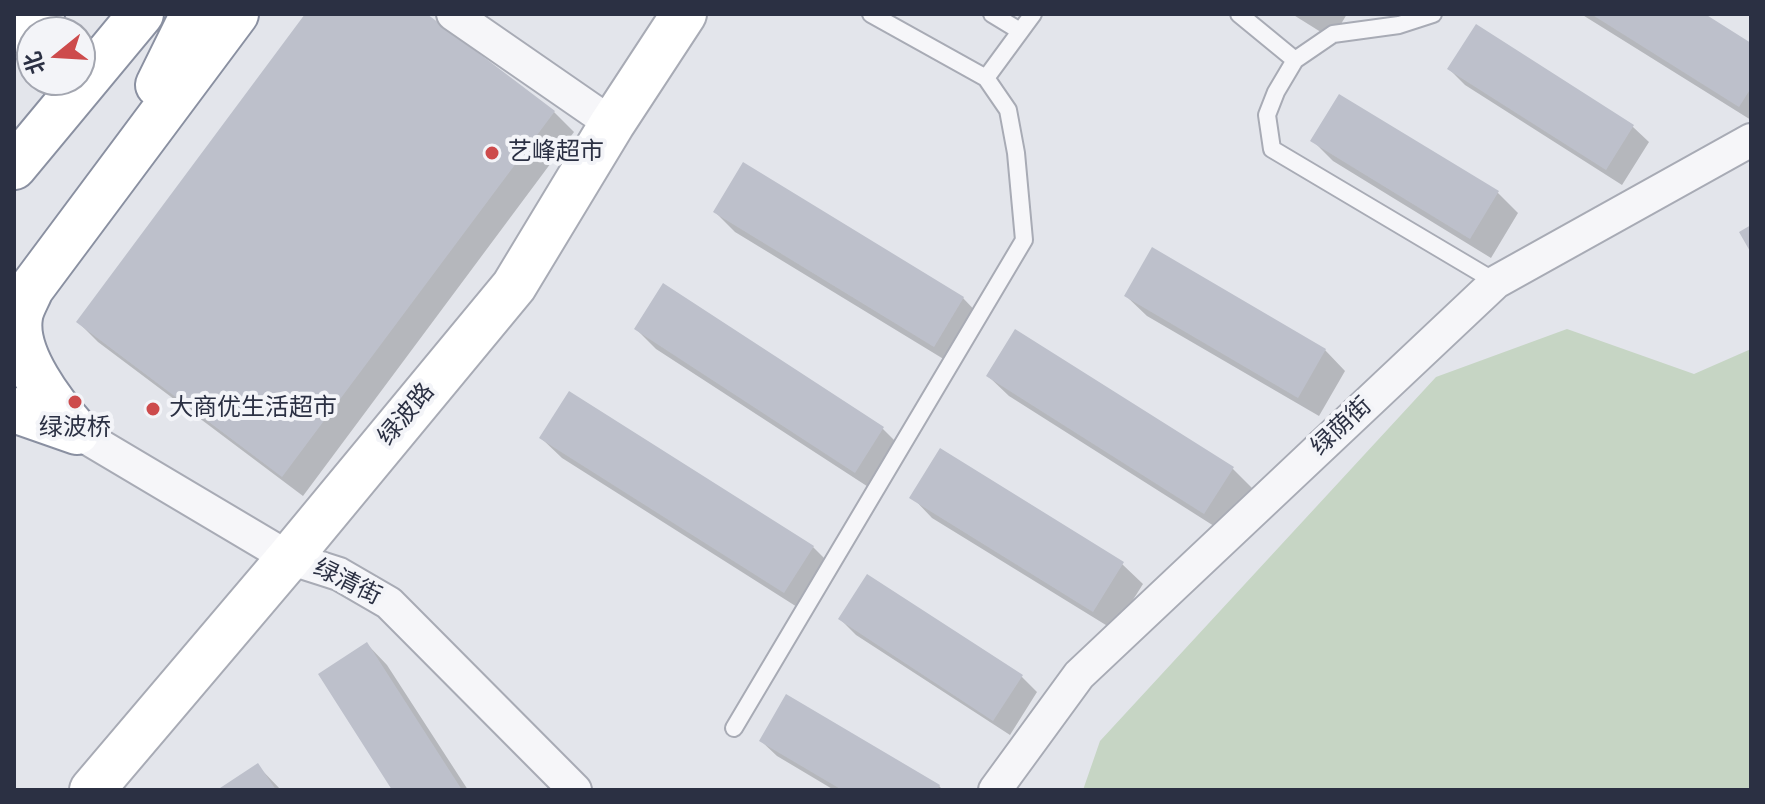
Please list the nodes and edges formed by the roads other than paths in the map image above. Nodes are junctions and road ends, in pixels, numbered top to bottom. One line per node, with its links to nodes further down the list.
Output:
1 (42, 14): 14 (main road)
2 (141, 14): 20 (main road)
3 (193, 14): 16 (main road)
4 (202, 14): 16 (main road)
5 (236, 14): 21 (main road)
6 (453, 14): 18 (street)
7 (684, 14): 18 (main road, 绿波路)
8 (871, 14): 17 (lane)
9 (992, 14): 13 (lane)
10 (1033, 14): 13 (lane)
11 (1239, 14): 15 (lane)
12 (1433, 14): 15 (lane)
13 (1020, 31): 17 (lane)
14 (14, 36)
15 (1295, 60): 22 (lane)
16 (168, 64): 21 (main road)
17 (986, 78): 27 (lane)
18 (612, 124): 26 (main road, 绿波路)
19 (1751, 140): 22 (street, 绿荫街)
20 (14, 167)
21 (107, 187): 23 (main road)
22 (1496, 282): 30 (street, 绿荫街)
23 (23, 295): 25 (main road)
24 (14, 410): 25 (main road)
25 (77, 432): 26 (street, 绿清街)
26 (289, 558): 28 (main road, 绿波路); 29 (street, 绿清街)
27 (734, 728)
28 (92, 790)
29 (575, 790)
30 (995, 790)

